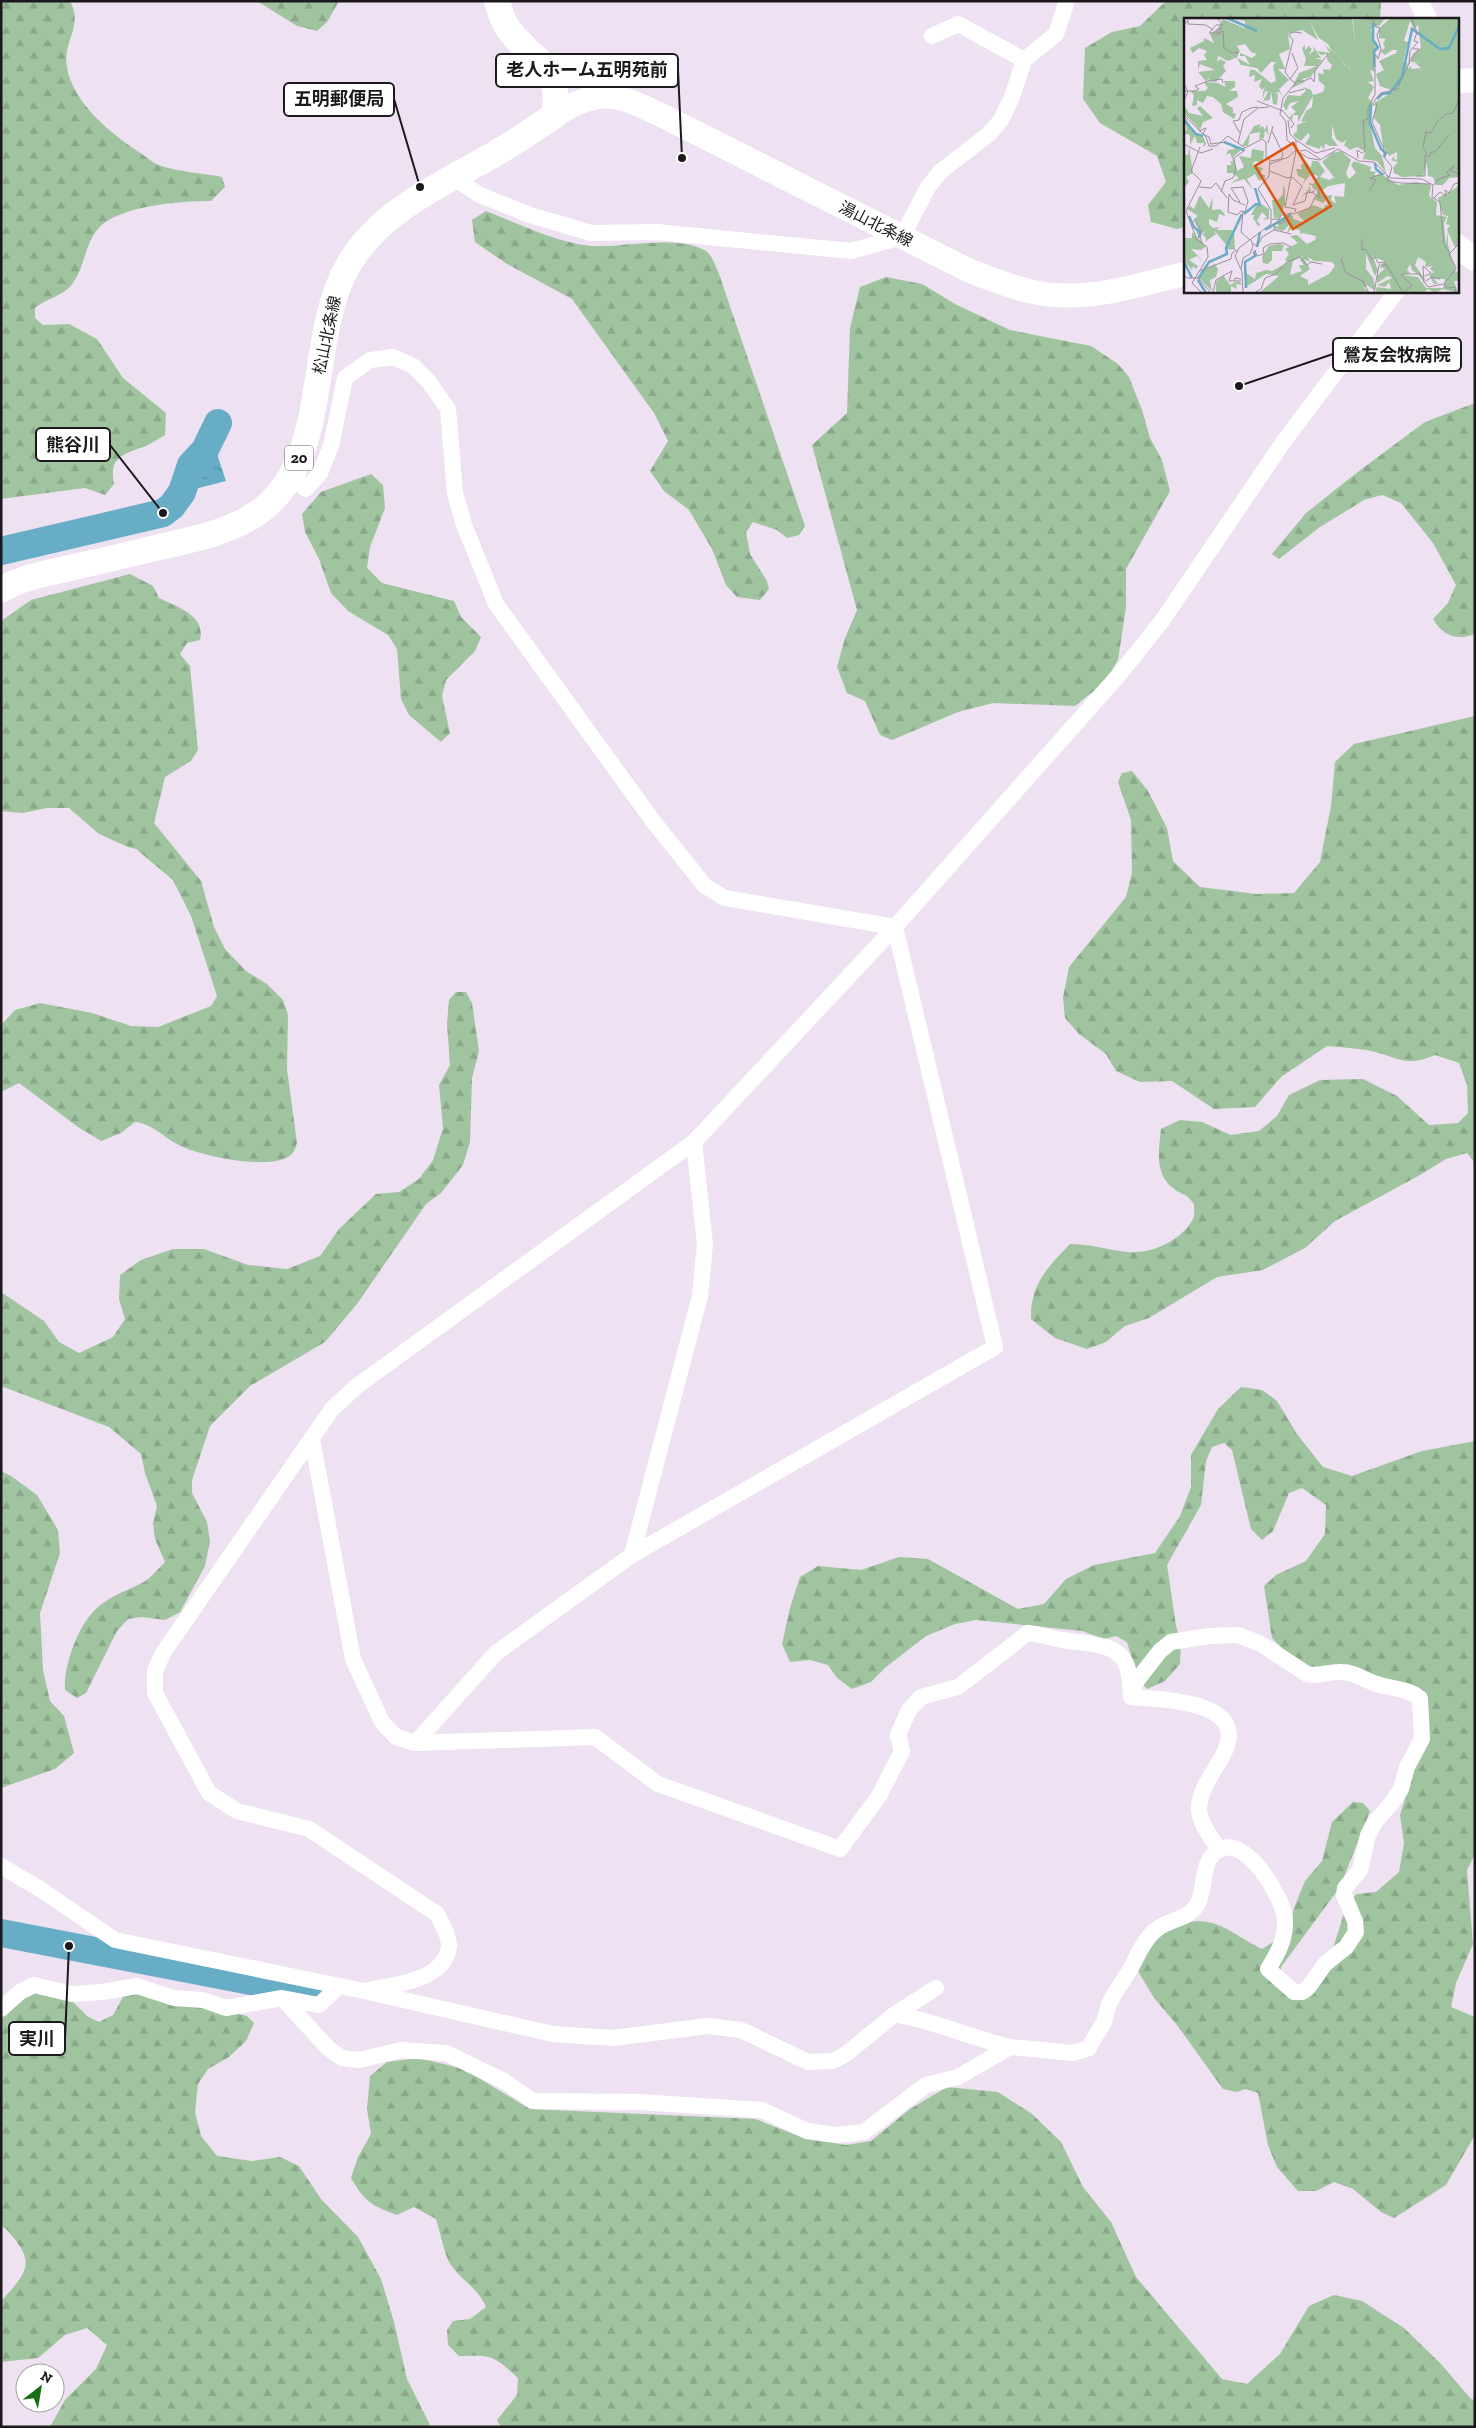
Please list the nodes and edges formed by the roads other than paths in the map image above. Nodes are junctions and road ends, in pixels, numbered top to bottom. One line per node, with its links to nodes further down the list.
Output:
1 (497, 1): 7 (main road)
2 (1067, 1): 6 (street)
3 (1419, 1): 4 (street)
4 (1427, 18)
5 (932, 36): 6 (street)
6 (1024, 60): 13 (street)
7 (551, 79): 10 (main road); 11 (main road)
8 (1475, 80): 9 (main road)
9 (1458, 81)
10 (581, 100): 11 (main road, 湯山北条線); 13 (main road, 湯山北条線)
11 (554, 116): 12 (main road, 松山北条線 / 20)
12 (452, 177): 13 (street); 18 (main road, 松山北条線 / 20)
13 (902, 236): 16 (main road, 湯山北条線)
14 (1458, 247): 15 (main road)
15 (1475, 259)
16 (1184, 274)
17 (1396, 292): 20 (street)
18 (290, 478): 19 (main road, 松山北条線 / 20); 20 (street)
19 (1, 590)
20 (895, 927): 21 (street); 23 (street)
21 (694, 1142): 22 (street); 23 (street)
22 (312, 1439): 25 (street); 30 (street)
23 (632, 1555): 25 (street)
24 (1131, 1697): 25 (street); 26 (street); 26 (street)
25 (415, 1743)
26 (1219, 1849): 34 (street)
27 (1, 1866): 28 (street)
28 (339, 1986): 30 (street); 31 (street)
29 (936, 1988): 33 (street)
30 (364, 1991): 33 (street)
31 (282, 1998): 32 (street); 34 (street)
32 (1, 2009)
33 (895, 2014): 34 (street)
34 (1010, 2047)

